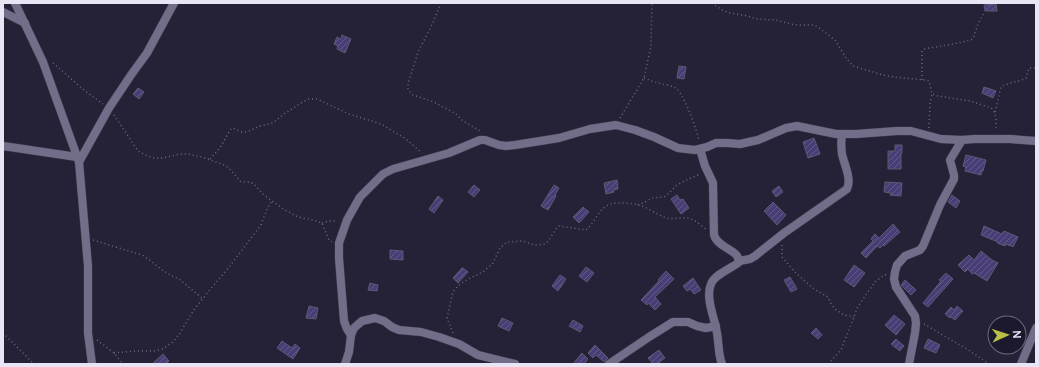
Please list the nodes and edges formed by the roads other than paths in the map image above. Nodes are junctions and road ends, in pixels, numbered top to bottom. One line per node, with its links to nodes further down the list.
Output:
1 (15, 3): 4 (street)
2 (174, 3): 10 (street)
3 (3, 12): 4 (street)
4 (26, 23): 10 (street)
5 (842, 134): 6 (street); 9 (street); 11 (street)
6 (962, 140): 7 (street); 20 (street)
7 (1036, 141)
8 (3, 146): 10 (street)
9 (700, 149): 11 (street); 14 (street)
10 (78, 159): 15 (street)
11 (739, 261): 12 (street)
12 (716, 326): 18 (street); 19 (street)
13 (1036, 328): 21 (street)
14 (351, 335): 16 (street); 17 (street)
15 (92, 364)
16 (345, 364)
17 (515, 364)
18 (609, 364)
19 (722, 364)
20 (910, 364)
21 (1021, 364)

